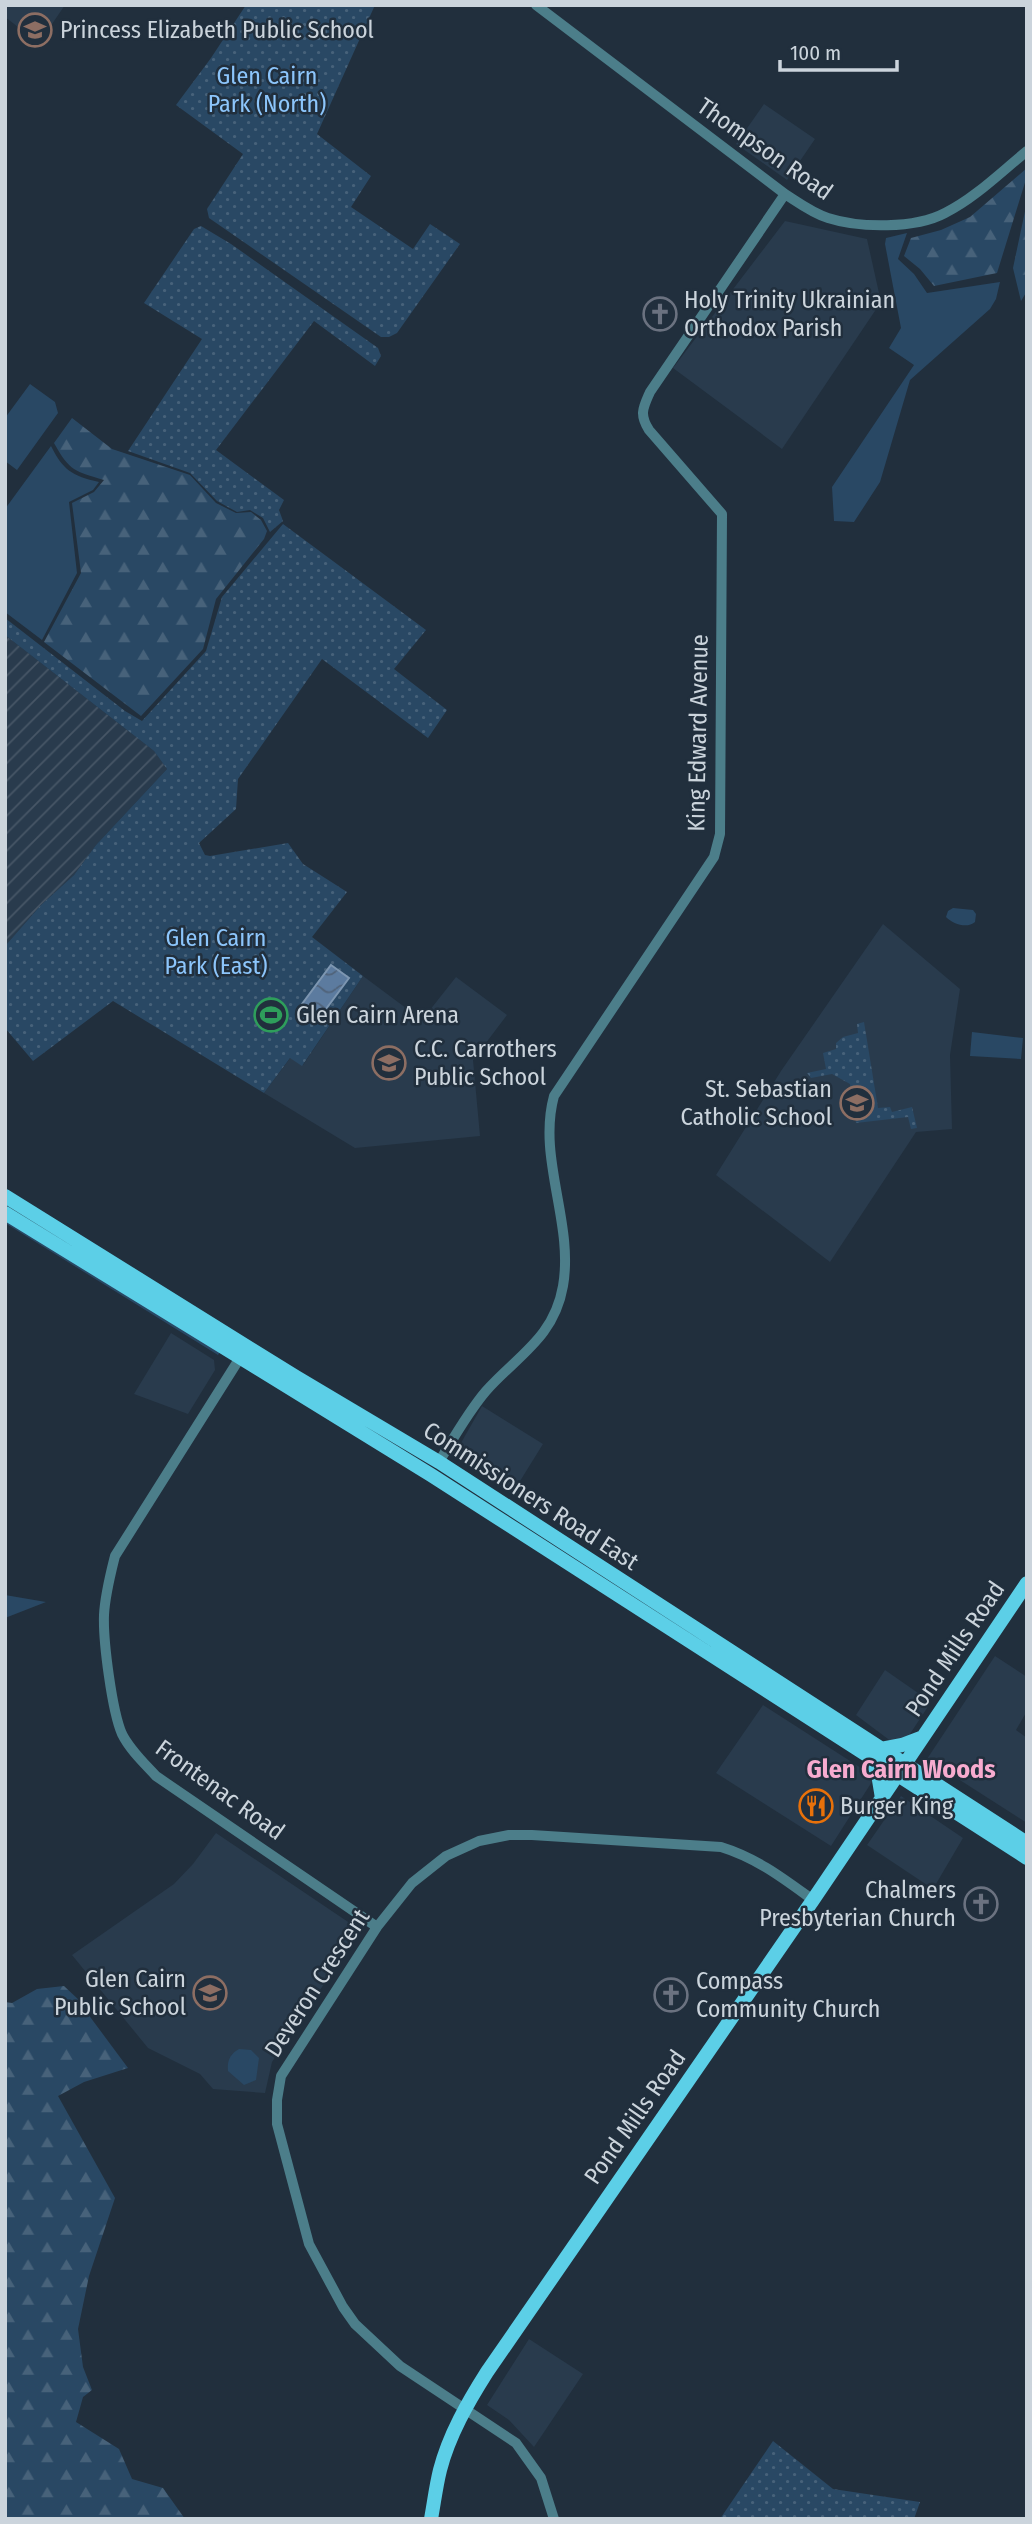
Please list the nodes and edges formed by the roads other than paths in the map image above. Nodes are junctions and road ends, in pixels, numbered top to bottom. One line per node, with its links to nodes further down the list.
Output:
1 (536, 5): 3 (street, Thompson Road)
2 (1027, 151): 3 (street, Thompson Road)
3 (785, 194): 7 (street, King Edward Avenue)
4 (5, 1196): 6 (main road, Commissioners Road East)
5 (5, 1213): 6 (main road, Commissioners Road East)
6 (243, 1352): 7 (main road, Commissioners Road East); 10 (main road, Commissioners Road East); 18 (street, Frontenac Road)
7 (439, 1462): 10 (main road, Commissioners Road East)
8 (1027, 1583): 9 (main road, Pond Mills Road)
9 (923, 1737): 10 (main road); 11 (main road, Pond Mills Road); 12 (main road)
10 (874, 1752): 11 (main road, Commissioners Road East); 14 (main road)
11 (901, 1770): 12 (main road, Commissioners Road East); 13 (main road, Commissioners Road East); 14 (main road, Pond Mills Road)
12 (937, 1786): 15 (main road, Commissioners Road East)
13 (921, 1790): 14 (main road); 16 (main road, Commissioners Road East)
14 (882, 1798): 17 (main road, Pond Mills Road)
15 (1027, 1843)
16 (1027, 1858)
17 (813, 1900): 18 (street, Deveron Crescent); 19 (main road, Pond Mills Road)
18 (377, 1927): 19 (street, Deveron Crescent)
19 (465, 2408): 20 (main road, Pond Mills Road); 21 (street, Deveron Crescent)
20 (431, 2519)
21 (554, 2519)

